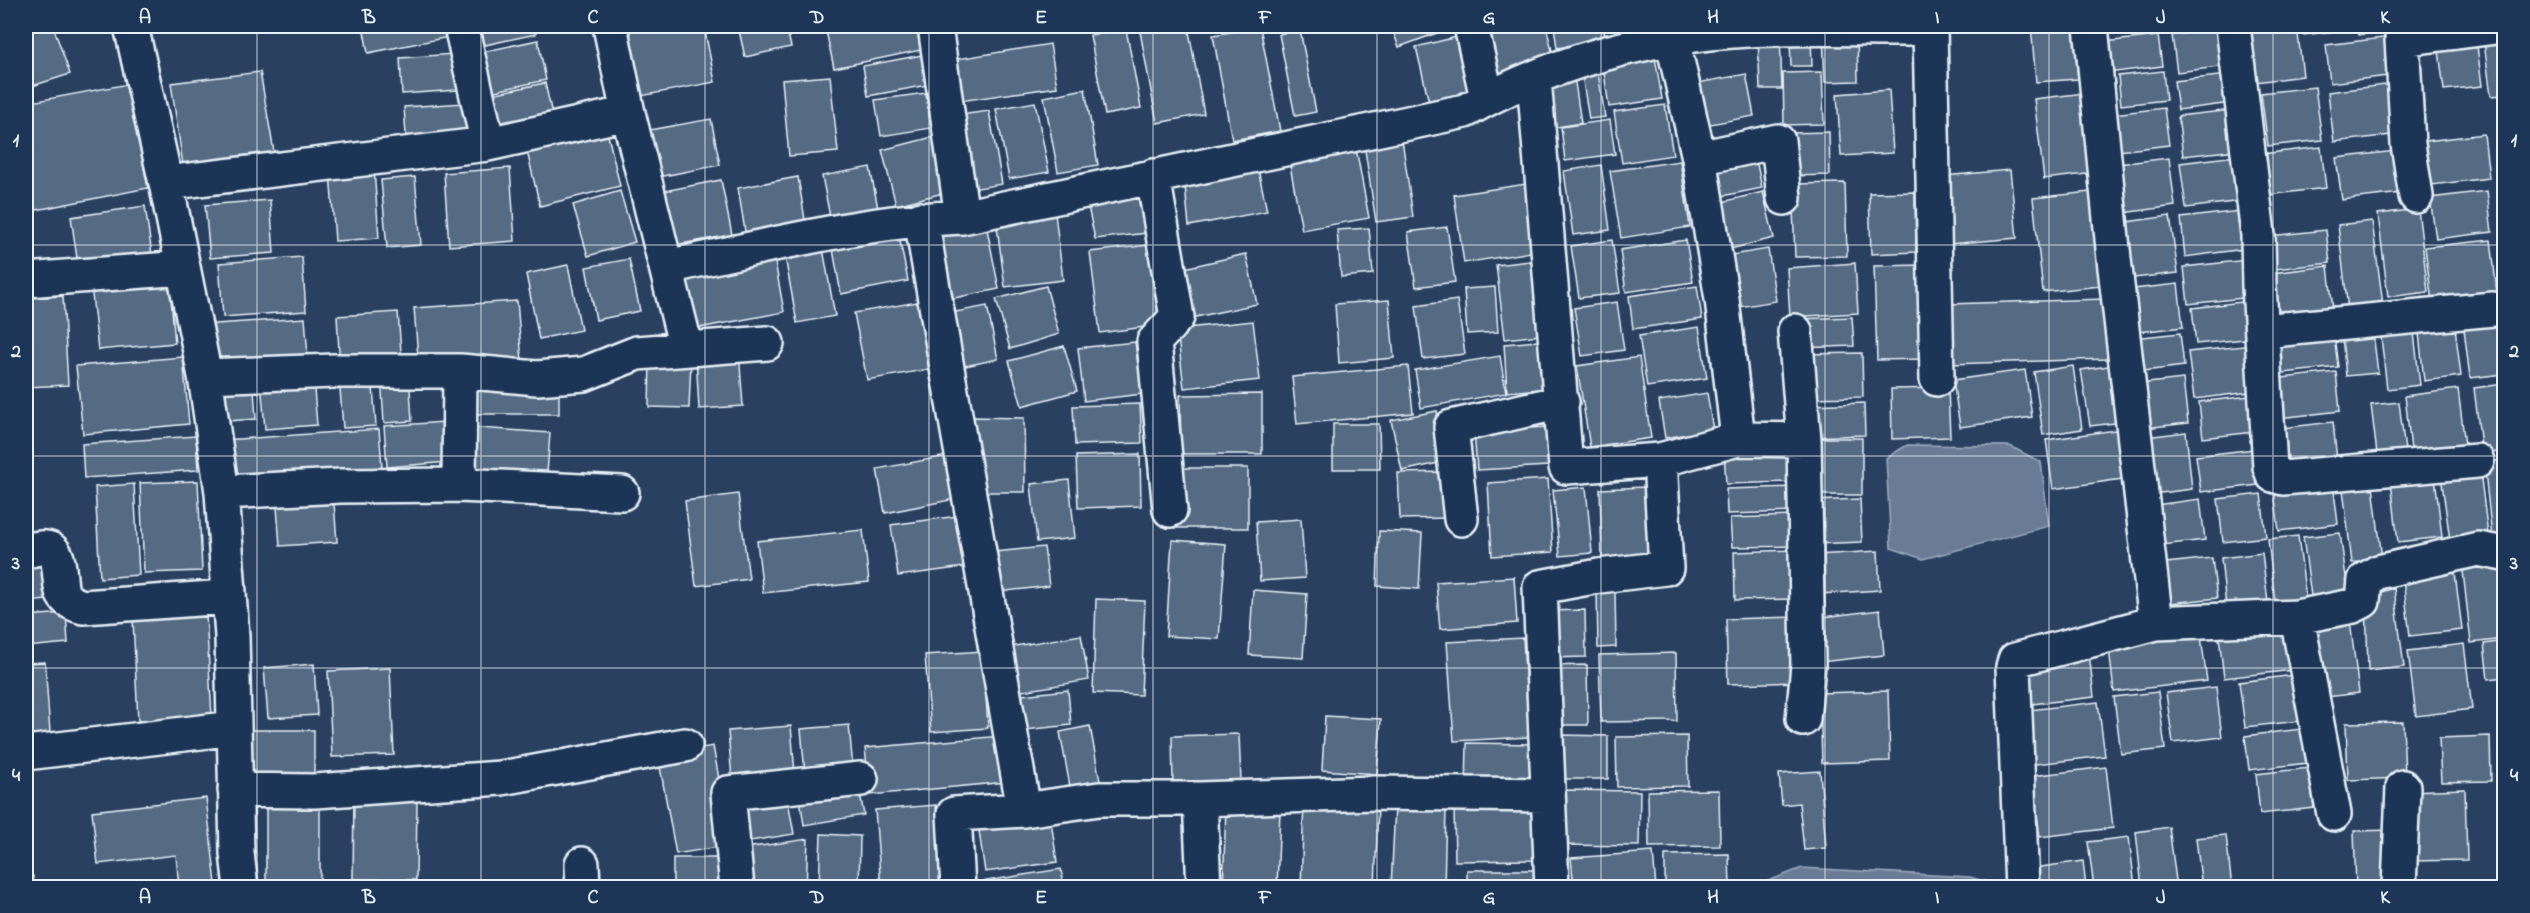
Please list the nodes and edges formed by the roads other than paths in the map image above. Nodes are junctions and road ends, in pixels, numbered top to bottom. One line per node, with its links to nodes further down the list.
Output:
1 (131, 26): 18 (street)
2 (461, 26): 15 (street)
3 (610, 26): 14 (street)
4 (935, 26): 21 (street)
5 (1471, 26): 13 (street)
6 (1930, 26): 10 (street); 33 (street)
7 (2091, 26): 48 (street)
8 (2233, 26): 28 (street)
9 (2505, 26): 19 (street)
10 (1689, 33): 11 (street); 16 (street)
11 (1624, 37): 12 (street)
12 (1534, 79): 13 (street); 34 (street)
13 (1487, 98): 17 (street)
14 (628, 113): 15 (street); 23 (street)
15 (488, 144): 18 (street)
16 (1699, 158): 20 (street); 35 (street)
17 (1153, 176): 21 (street); 42 (street)
18 (166, 183): 24 (street)
19 (2415, 196)
20 (1784, 198)
21 (962, 217): 22 (street)
22 (921, 219): 23 (street); 58 (street)
23 (666, 267): 30 (street)
24 (183, 268): 25 (street); 32 (street)
25 (26, 279)
26 (2493, 309): 28 (street)
27 (1795, 331): 36 (street)
28 (2263, 331): 38 (street)
29 (767, 343): 30 (street)
30 (686, 348): 31 (street)
31 (459, 371): 32 (street); 39 (street)
32 (205, 376): 40 (street)
33 (1937, 379)
34 (1562, 402): 37 (street); 43 (street)
35 (1738, 439): 36 (street); 37 (street)
36 (1804, 440): 49 (street)
37 (1660, 460): 56 (street)
38 (2476, 461)
39 (459, 485): 40 (street); 41 (street)
40 (222, 492): 46 (street)
41 (622, 493)
42 (1170, 510)
43 (1461, 519)
44 (26, 551): 46 (street)
45 (2505, 554): 47 (street)
46 (227, 597): 50 (street)
47 (2297, 617): 48 (street); 59 (street)
48 (2156, 623): 65 (street)
49 (1803, 719)
50 (234, 728): 52 (street); 55 (street)
51 (686, 745): 55 (street)
52 (26, 753)
53 (861, 779): 61 (street)
54 (2403, 787): 66 (street)
55 (235, 790): 60 (street)
56 (1547, 795): 57 (street); 64 (street)
57 (1200, 799): 58 (street); 63 (street)
58 (1024, 810): 62 (street)
59 (2334, 814)
60 (241, 888)
61 (738, 888)
62 (958, 888)
63 (1204, 888)
64 (1552, 888)
65 (2022, 888)
66 (2399, 888)

